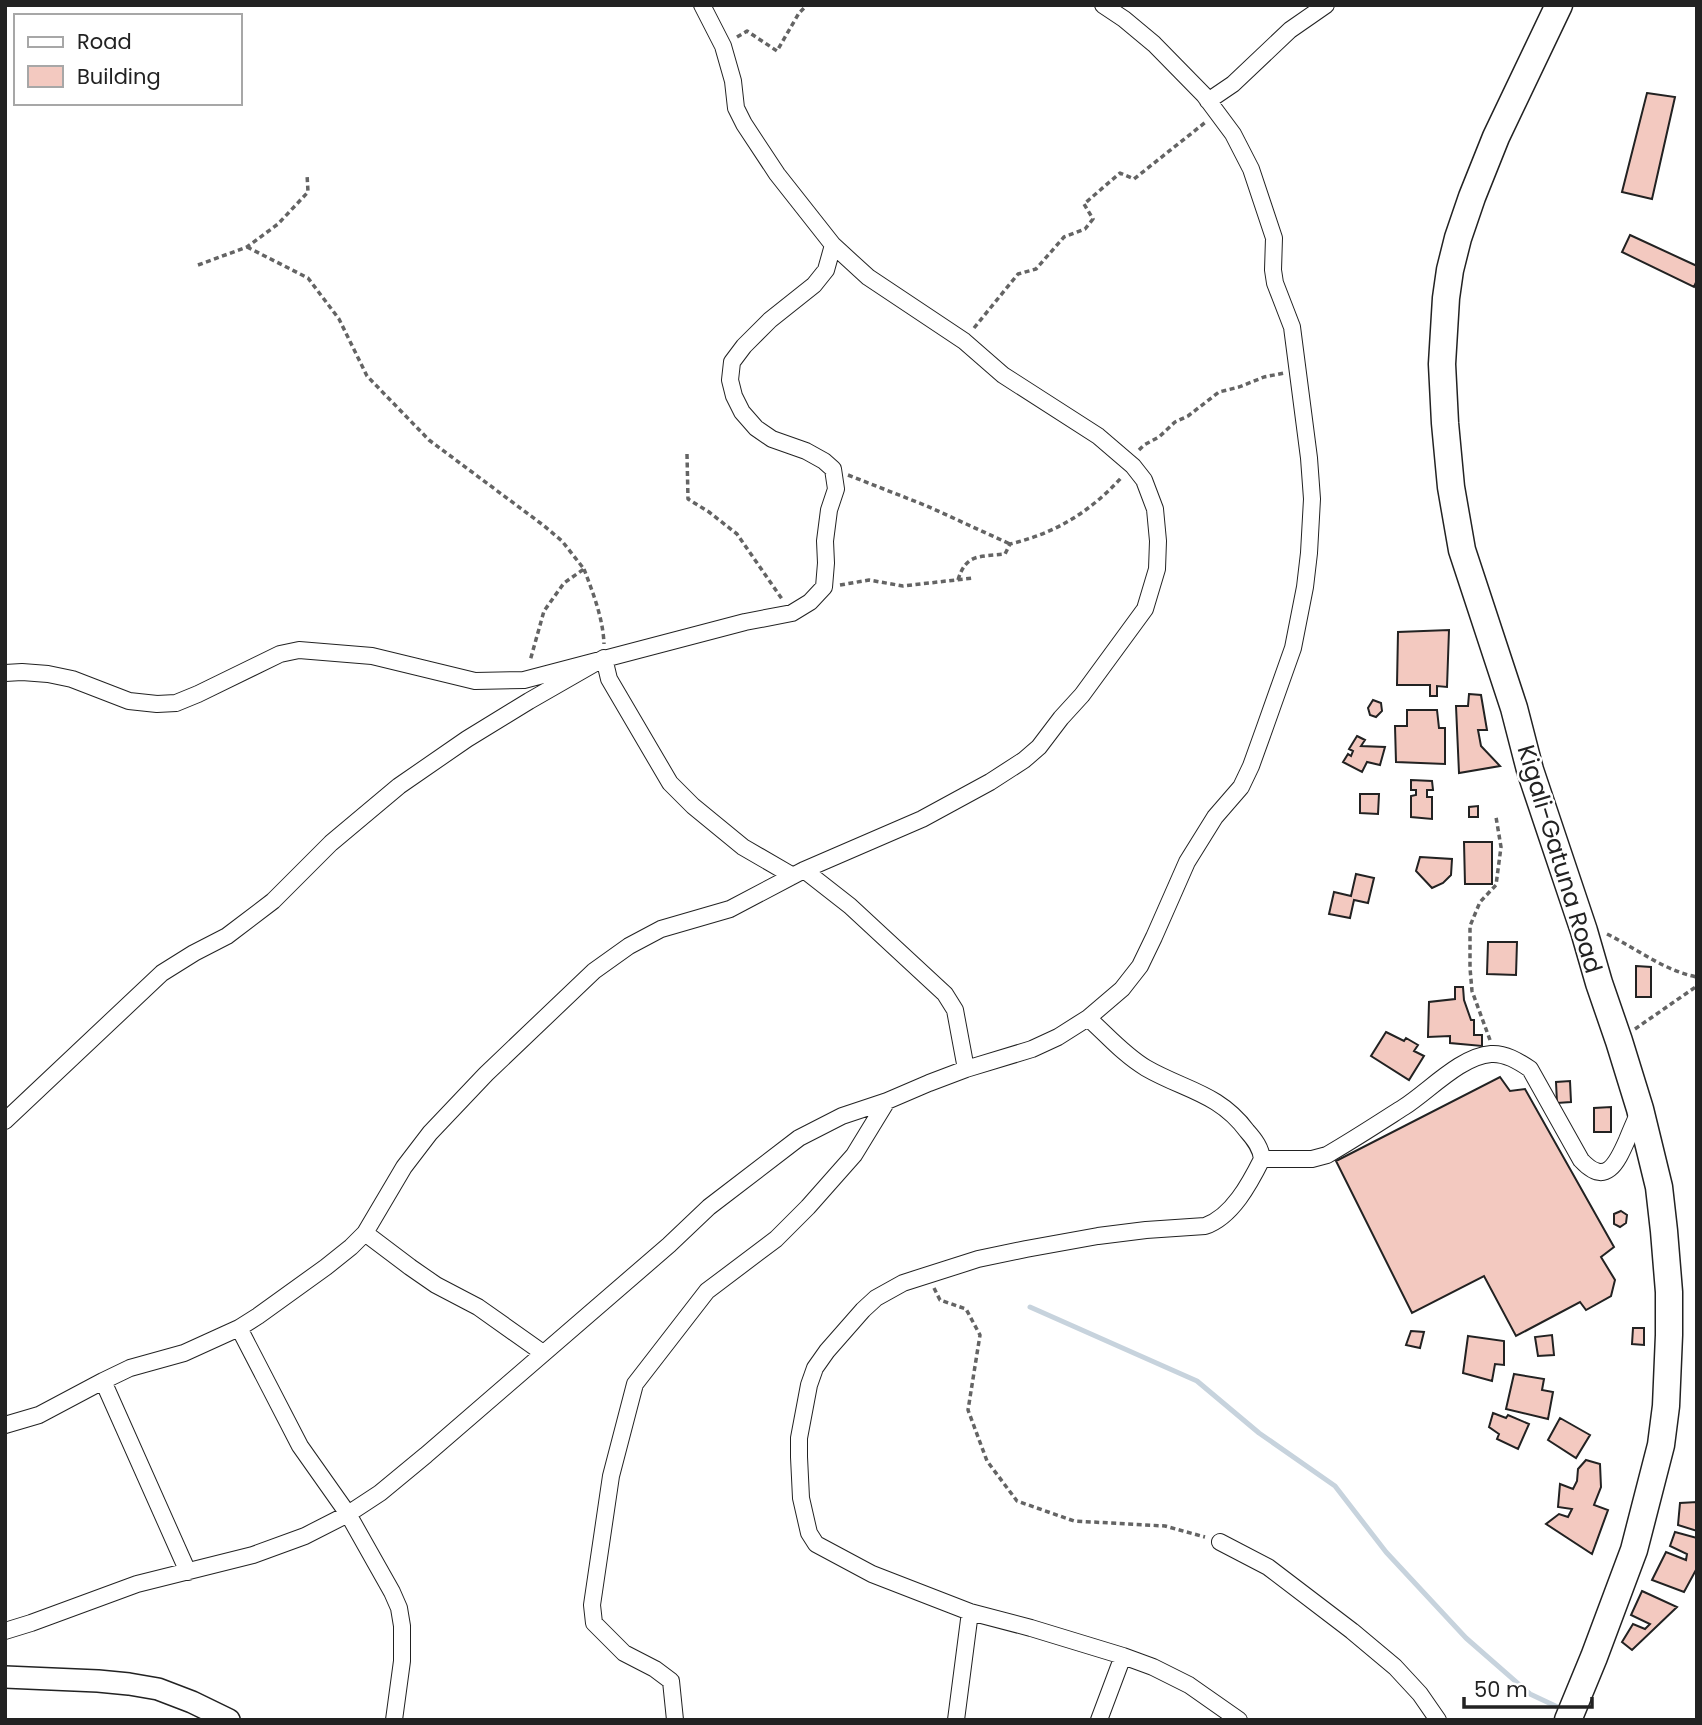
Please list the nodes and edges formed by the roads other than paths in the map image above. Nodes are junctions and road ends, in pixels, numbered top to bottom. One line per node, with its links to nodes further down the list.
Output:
1 (702, 5): 6 (street)
2 (1103, 5): 5 (street)
3 (1325, 5): 5 (street)
4 (1559, 5): 13 (highway, Kigali-Gatuna Road)
5 (1212, 107): 10 (street)
6 (833, 245): 7 (street); 9 (street)
7 (604, 658): 8 (street); 9 (street); 14 (street)
8 (5, 673)
9 (798, 873): 11 (street); 16 (street)
10 (1088, 1018): 11 (street); 15 (street)
11 (966, 1069): 12 (street)
12 (887, 1101): 18 (street); 30 (street)
13 (1640, 1109): 15 (street); 35 (highway, Kigali-Gatuna Road)
14 (5, 1121)
15 (1262, 1159): 24 (street)
16 (365, 1233): 17 (street); 18 (street)
17 (239, 1328): 19 (street); 21 (street)
18 (543, 1353): 21 (street)
19 (103, 1381): 20 (street); 23 (street)
20 (5, 1424)
21 (348, 1514): 23 (street); 29 (street)
22 (1220, 1542): 34 (street)
23 (188, 1572): 25 (street)
24 (970, 1612): 26 (street); 31 (street)
25 (5, 1631)
26 (1123, 1656): 32 (street); 33 (street)
27 (5, 1677): 28 (main road)
28 (229, 1720)
29 (394, 1720)
30 (675, 1720)
31 (956, 1720)
32 (1099, 1720)
33 (1239, 1720)
34 (1438, 1720)
35 (1568, 1720)

